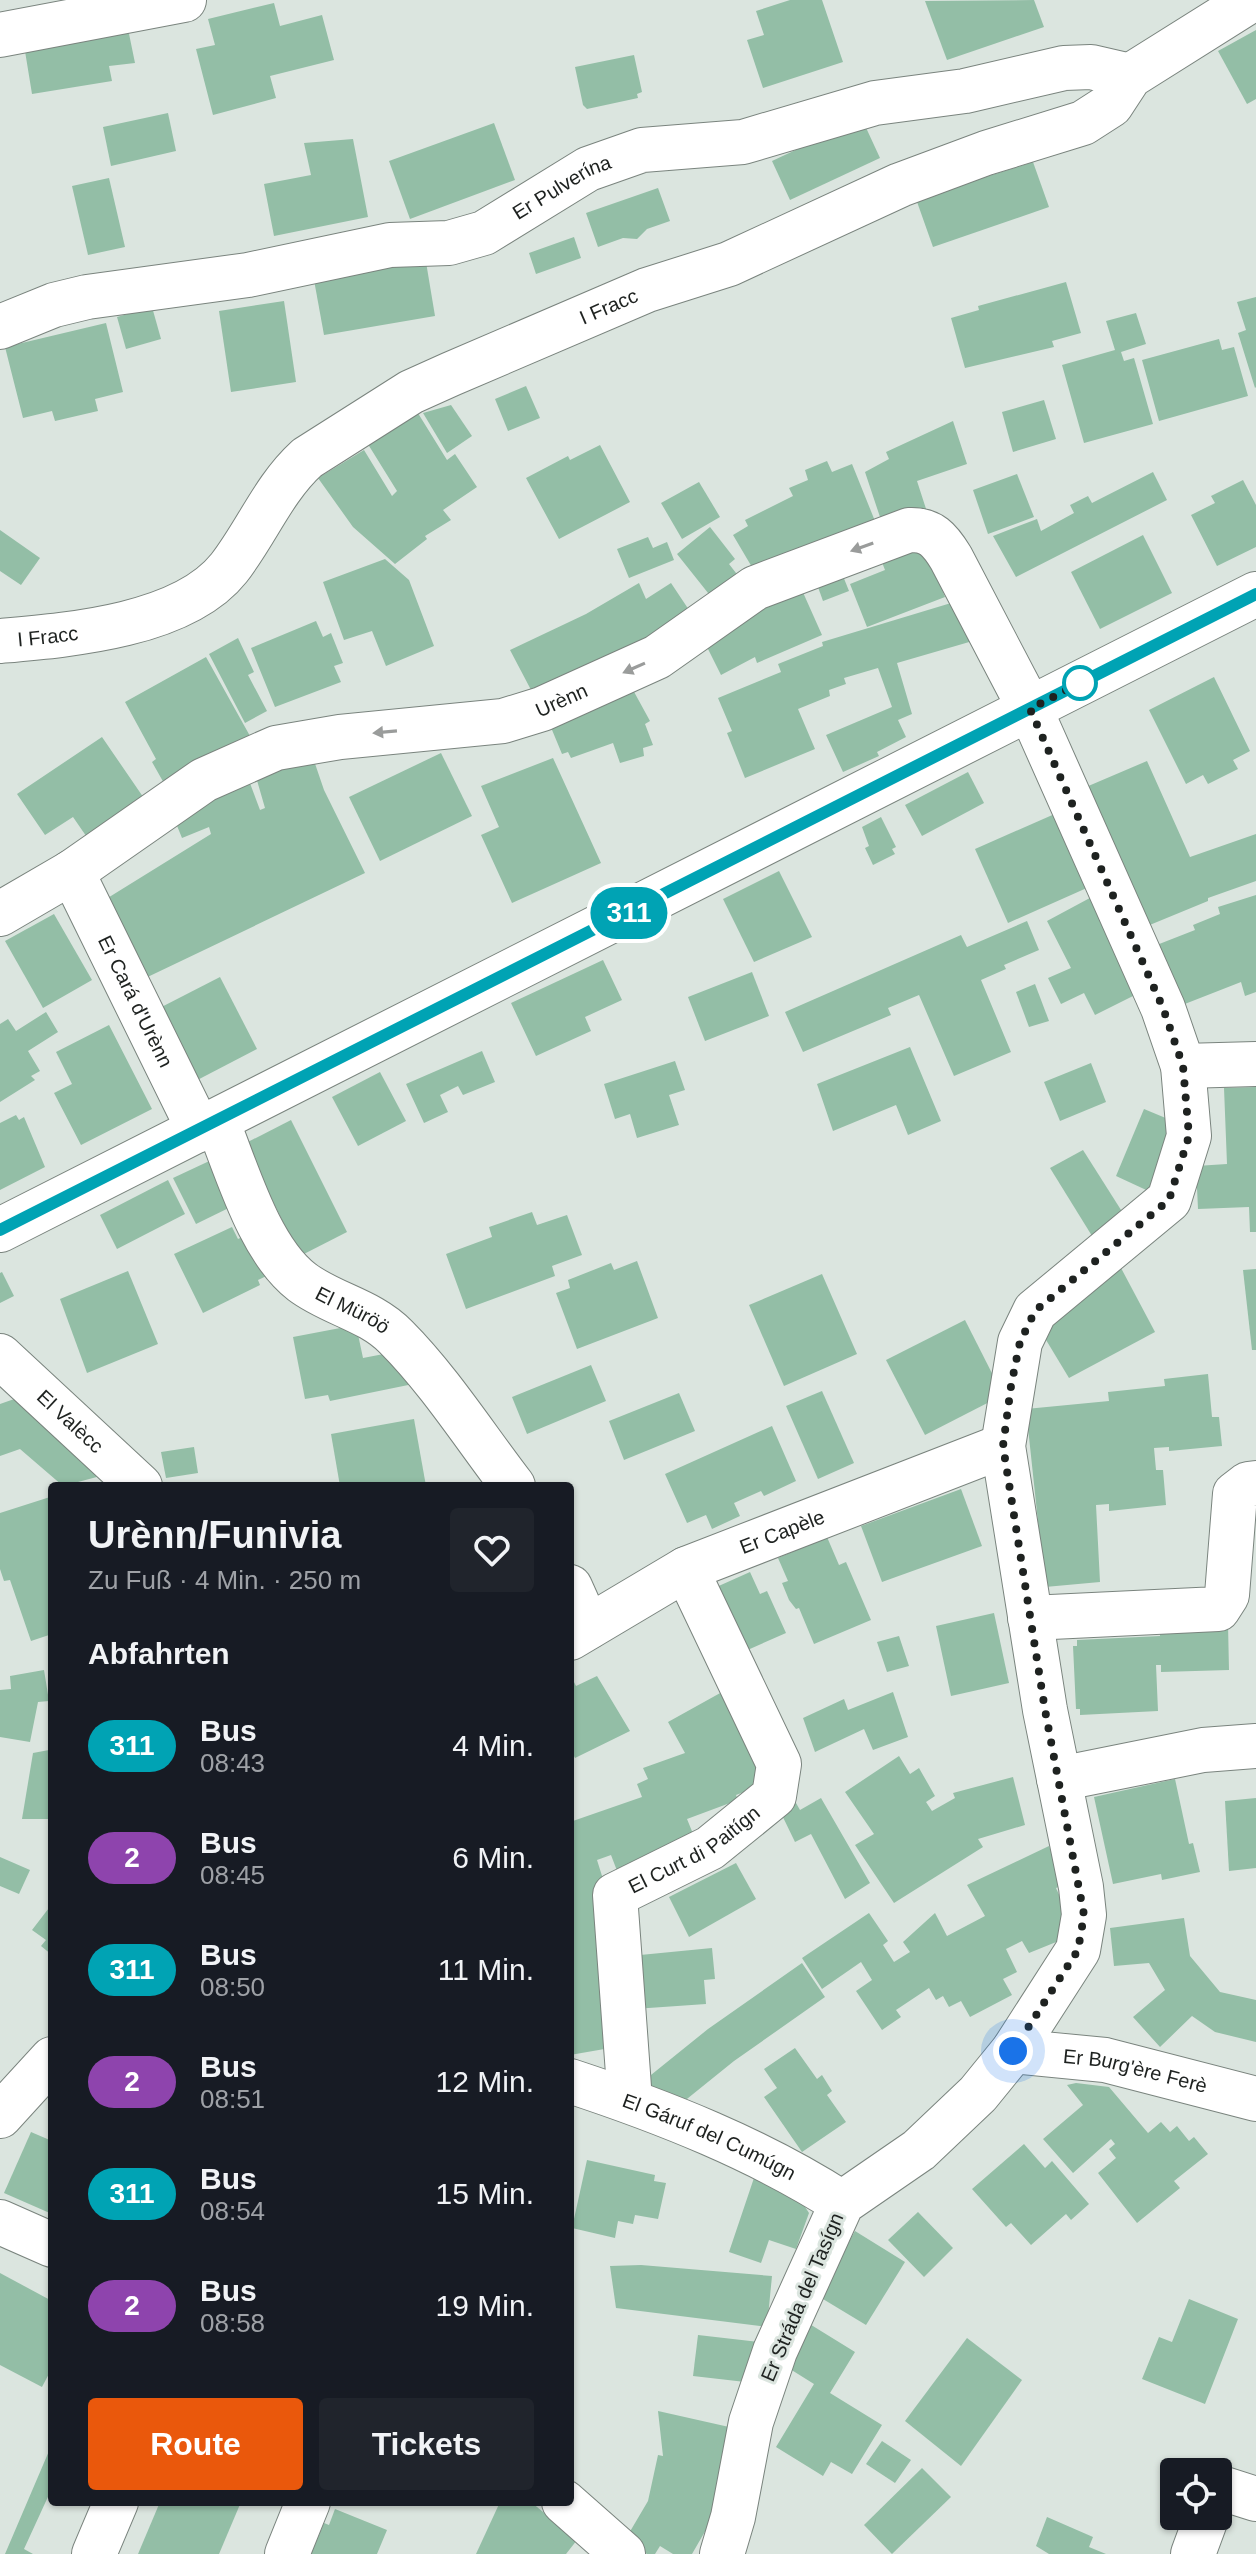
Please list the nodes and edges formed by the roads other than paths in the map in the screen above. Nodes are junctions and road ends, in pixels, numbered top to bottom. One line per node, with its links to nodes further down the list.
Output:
1 (184, 0): 3 (street)
2 (1251, 0): 4 (street, I Fracc)
3 (0, 35)
4 (1130, 76): 5 (street, Er Pulverína); 7 (street, I Fracc)
5 (0, 327)
6 (1256, 594): 8 (street)
7 (0, 641)
8 (1030, 709): 9 (street, Urènn, one-way to 9); 12 (street, Er Stráda del Tasígn); 13 (street)
9 (72, 872): 10 (street, Urènn); 13 (street, Er Cará d'Urènn)
10 (0, 914)
11 (1256, 1064): 12 (street)
12 (1183, 1066): 16 (street, Er Stráda del Tasígn)
13 (208, 1126): 14 (street); 18 (street, El Müröö)
14 (0, 1230)
15 (0, 1356): 17 (street, El Valècc)
16 (1003, 1446): 20 (street, Er Capèle); 22 (street, Er Stráda del Tasígn)
17 (136, 1482)
18 (510, 1482)
19 (1256, 1483): 22 (street)
20 (686, 1569): 23 (street, Er Capèle); 30 (street, El Curt di Paitígn)
21 (574, 1607): 23 (street)
22 (1030, 1618): 25 (street, Er Stráda del Tasígn)
23 (579, 1633)
24 (1256, 1746): 25 (street)
25 (1059, 1779): 26 (street, Er Stráda del Tasígn)
26 (1013, 2051): 29 (street, Er Burg'ère Ferè); 32 (street, Er Stráda del Tasígn)
27 (48, 2063): 31 (street)
28 (574, 2082): 30 (street, El Gáruf del Cumúgn)
29 (1256, 2099)
30 (630, 2101): 32 (street, El Gáruf del Cumúgn)
31 (0, 2116)
32 (842, 2203): 44 (street, Er Stráda del Tasígn)
33 (0, 2222): 34 (street)
34 (48, 2243)
35 (1232, 2491): 36 (street)
36 (1256, 2499)
37 (114, 2506): 41 (street)
38 (306, 2506): 42 (street)
39 (569, 2506): 43 (street)
40 (1202, 2530): 45 (street)
41 (94, 2554)
42 (287, 2554)
43 (623, 2554)
44 (722, 2554)
45 (1193, 2554)

